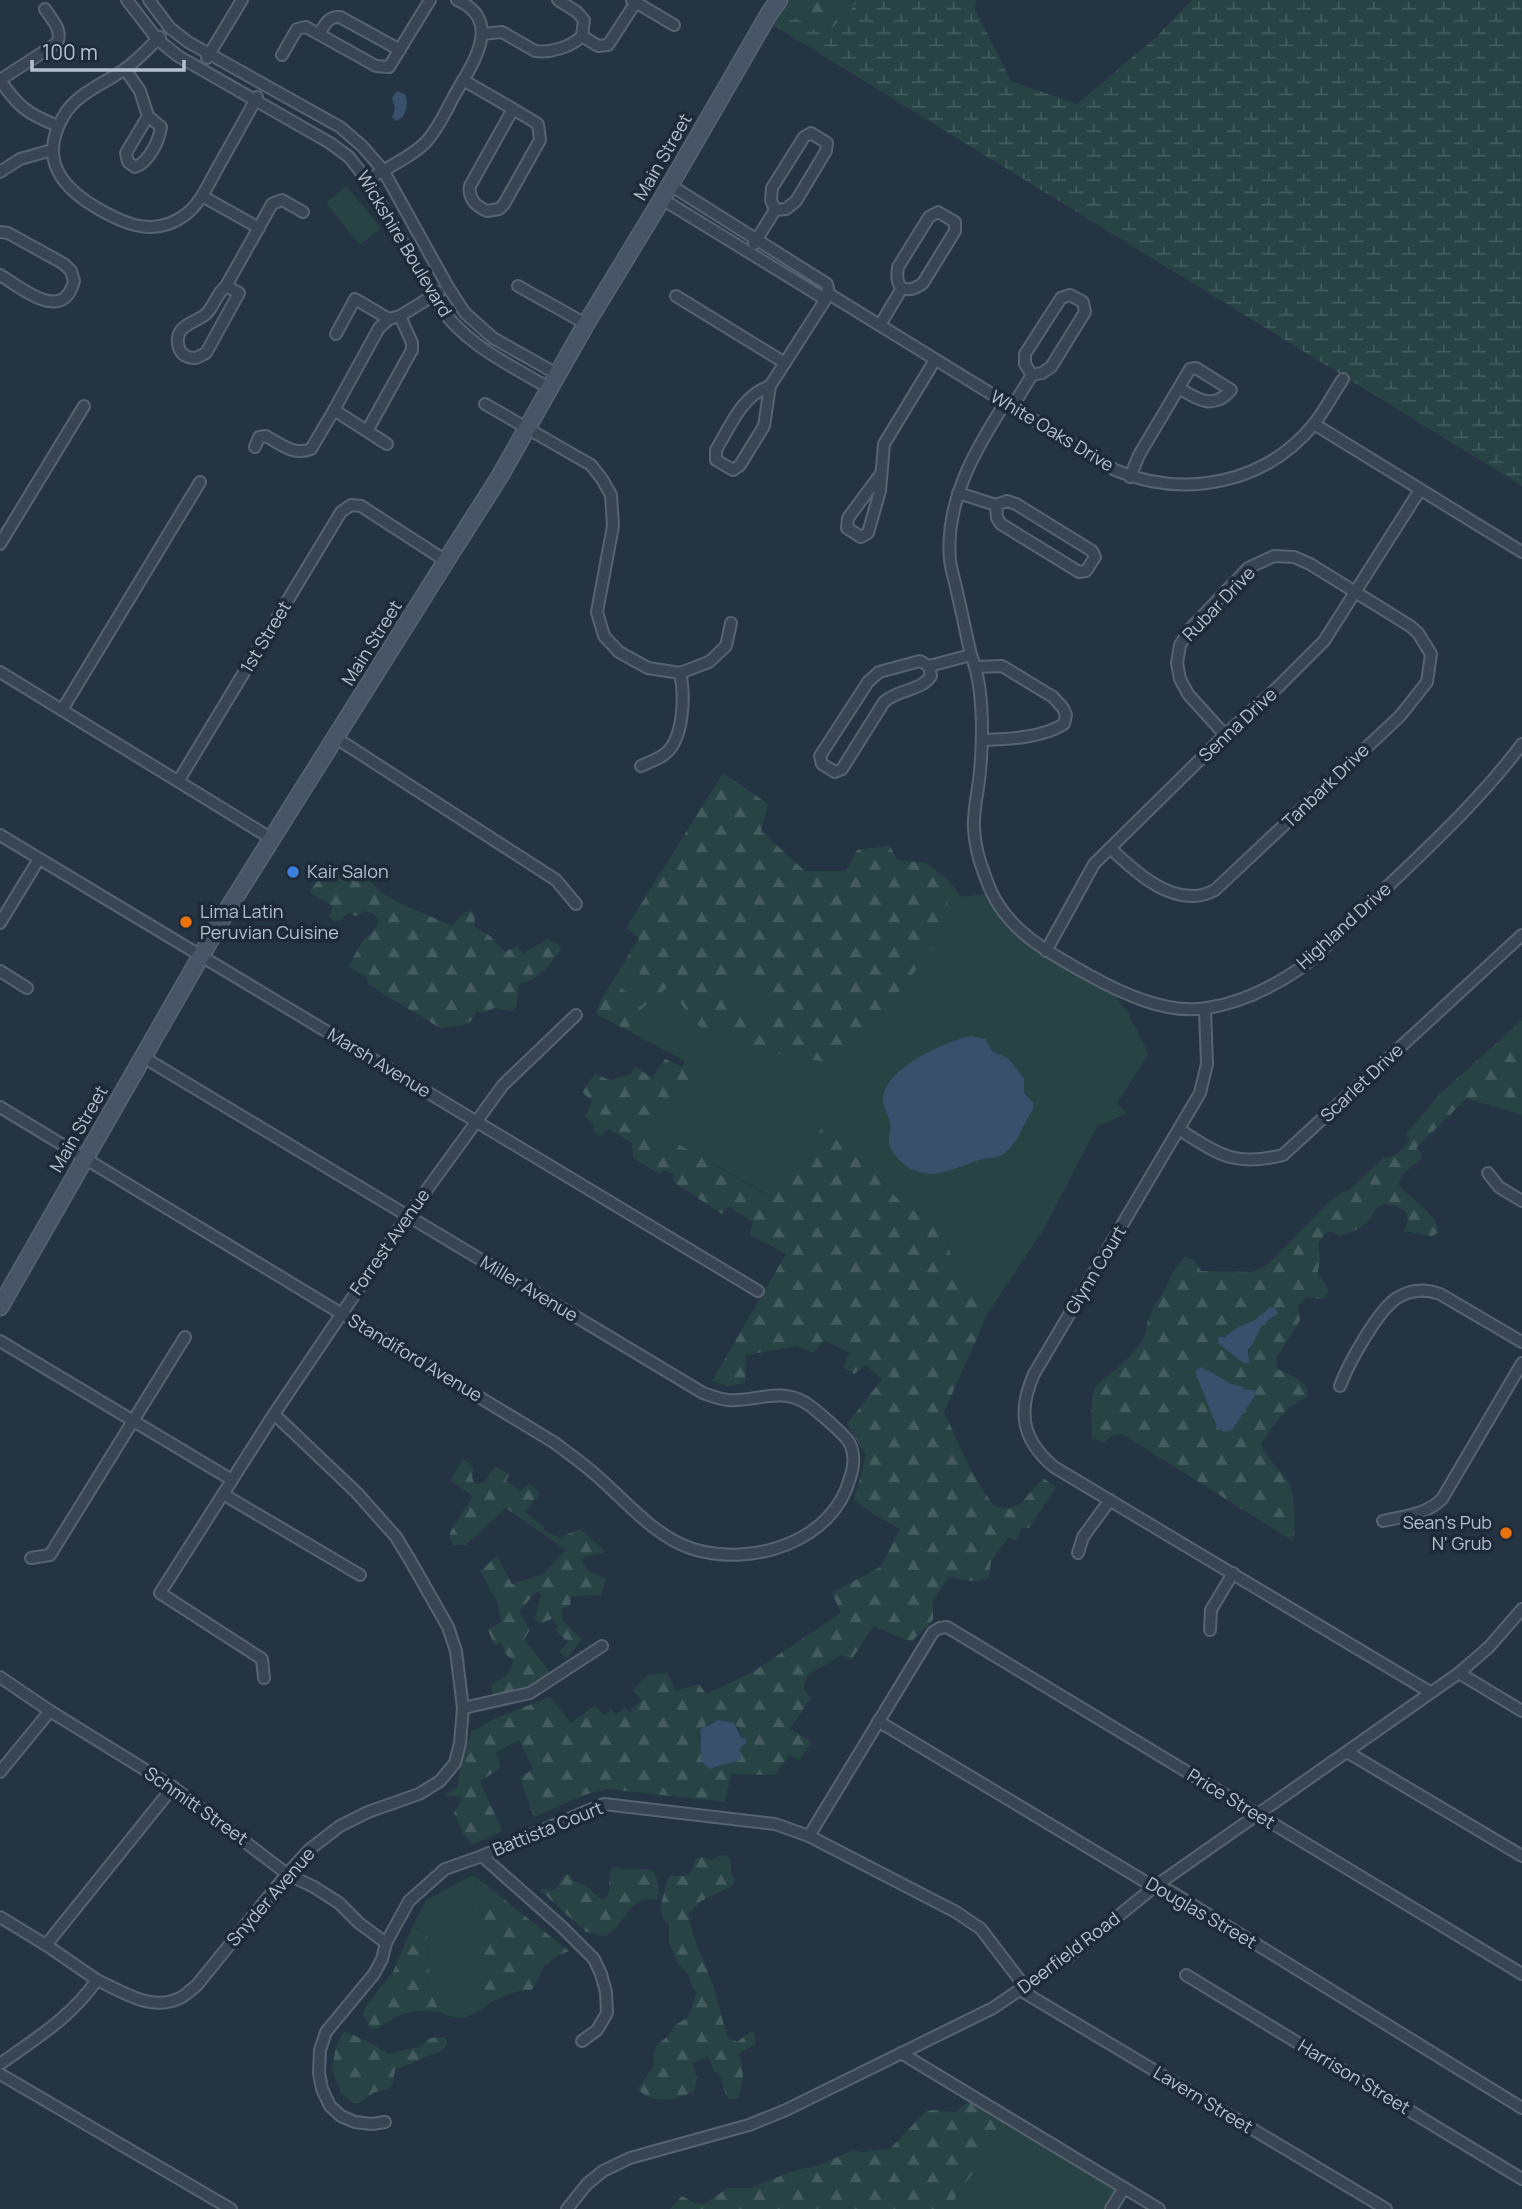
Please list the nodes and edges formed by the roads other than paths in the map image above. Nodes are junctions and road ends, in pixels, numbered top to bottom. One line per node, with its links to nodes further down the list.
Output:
1 (127, 0): 17 (street, Wickshire Boulevard)
2 (149, 0): 13 (street, Wickshire Boulevard)
3 (229, 0): 11 (street)
4 (242, 0): 11 (street)
5 (430, 0): 18 (street)
6 (457, 0): 15 (street)
7 (558, 0): 16 (street)
8 (779, 0): 34 (main road, Main Street)
9 (634, 1): 12 (street); 16 (street)
10 (45, 9): 23 (street)
11 (235, 10): 19 (street)
12 (674, 26)
13 (170, 28): 17 (street); 19 (street, Wickshire Boulevard)
14 (319, 34): 18 (street); 18 (street); 20 (street)
15 (482, 34): 16 (street); 24 (street)
16 (582, 36)
17 (157, 40): 21 (street); 22 (street, Wickshire Boulevard)
18 (400, 50)
19 (210, 54): 22 (street); 25 (street, Wickshire Boulevard)
20 (282, 55)
21 (125, 69): 28 (street); 29 (street)
22 (201, 69): 26 (street, Wickshire Boulevard)
23 (0, 80): 29 (street)
24 (463, 80): 27 (street); 31 (street)
25 (264, 86): 26 (street); 31 (street, Wickshire Boulevard)
26 (255, 101): 33 (street, Wickshire Boulevard); 35 (street)
27 (513, 109): 27 (street)
28 (148, 116)
29 (58, 126): 30 (street)
30 (52, 150): 32 (street); 35 (street)
31 (383, 170): 33 (street); 45 (street, Wickshire Boulevard)
32 (0, 172)
33 (367, 180): 48 (street, Wickshire Boulevard)
34 (666, 192): 40 (street, White Oaks Drive); 41 (street, White Oaks Drive); 51 (main road, Main Street)
35 (202, 196): 38 (street)
36 (775, 210): 36 (street); 40 (street)
37 (303, 212): 38 (street)
38 (259, 228): 43 (street)
39 (0, 232): 42 (street)
40 (756, 240): 41 (street); 47 (street, White Oaks Drive)
41 (749, 252): 47 (street, White Oaks Drive)
42 (0, 275)
43 (226, 286): 43 (street)
44 (518, 286): 51 (street)
45 (448, 288): 48 (street); 58 (street, Wickshire Boulevard)
46 (902, 288): 46 (street); 52 (street)
47 (829, 294): 52 (street, White Oaks Drive); 55 (street)
48 (433, 296): 50 (street); 58 (street, Wickshire Boulevard)
49 (676, 296): 55 (street)
50 (394, 318): 53 (street); 64 (street); 67 (street)
51 (586, 324): 58 (main road, Main Street)
52 (880, 325): 54 (street, White Oaks Drive)
53 (336, 334)
54 (936, 360): 62 (street, White Oaks Drive); 70 (street)
55 (785, 363): 59 (street)
56 (1032, 375): 56 (street); 62 (street, Highland Drive)
57 (1343, 379): 65 (street, White Oaks Drive)
58 (553, 381): 66 (main road, Main Street)
59 (770, 386): 59 (street)
60 (1179, 388): 71 (street)
61 (485, 404): 66 (street)
62 (1009, 405): 71 (street, White Oaks Drive); 74 (street, Highland Drive)
63 (84, 407): 76 (street)
64 (334, 410): 67 (street); 69 (street)
65 (1314, 424): 71 (street, White Oaks Drive); 73 (street)
66 (526, 428): 78 (main road, Main Street); 85 (street)
67 (367, 431): 68 (street)
68 (387, 444)
69 (255, 447)
70 (880, 475): 70 (street)
71 (1130, 477)
72 (200, 482): 86 (street)
73 (1420, 490): 77 (street); 79 (street, Senna Drive)
74 (958, 493): 75 (street); 81 (street, Highland Drive)
75 (996, 505): 75 (street)
76 (0, 544)
77 (1522, 552)
78 (446, 561): 88 (main road, Main Street); 92 (street, 1st Street)
79 (1356, 591): 87 (street, Senna Drive); 87 (street, Rubar Drive); 95 (street, Tanbark Drive)
80 (731, 623): 85 (street)
81 (971, 656): 82 (street); 83 (street, Highland Drive)
82 (929, 666): 82 (street)
83 (976, 667): 89 (street, Highland Drive); 89 (street)
84 (0, 672): 86 (street)
85 (680, 673): 91 (street)
86 (62, 710): 92 (street)
87 (1225, 735): 95 (street, Senna Drive)
88 (336, 738): 94 (main road, Main Street); 97 (street)
89 (984, 740): 100 (street, Highland Drive)
90 (1522, 744): 104 (street, Highland Drive)
91 (641, 766)
92 (178, 780): 94 (street)
93 (0, 835): 96 (street, Marsh Avenue)
94 (272, 839): 101 (main road, Main Street)
95 (1111, 848): 100 (street, Senna Drive)
96 (39, 859): 98 (street); 101 (street, Marsh Avenue)
97 (576, 904)
98 (0, 923)
99 (1522, 935): 109 (street, Scarlet Drive)
100 (1046, 951): 104 (street, Highland Drive)
101 (201, 956): 106 (main road, Main Street); 108 (street, Marsh Avenue)
102 (0, 971): 103 (street)
103 (27, 988)
104 (1205, 1009): 109 (street, Glynn Court)
105 (576, 1015): 108 (street, Forrest Avenue)
106 (143, 1057): 110 (main road, Main Street); 113 (street, Miller Avenue)
107 (0, 1107): 110 (street, Standiford Avenue)
108 (476, 1122): 113 (street, Forrest Avenue); 114 (street, Marsh Avenue)
109 (1180, 1130): 126 (street, Glynn Court)
110 (85, 1158): 115 (main road, Main Street); 116 (street, Standiford Avenue)
111 (1488, 1173): 112 (street)
112 (1522, 1201)
113 (407, 1217): 116 (street, Forrest Avenue); 127 (street, Miller Avenue)
114 (758, 1291)
115 (0, 1307)
116 (340, 1313): 122 (street, Forrest Avenue); 127 (street, Standiford Avenue)
117 (185, 1337): 123 (street)
118 (0, 1341): 123 (street)
119 (1522, 1342): 121 (street)
120 (1522, 1363): 128 (street)
121 (1340, 1386)
122 (274, 1414): 124 (street, Forrest Avenue); 140 (street, Snyder Avenue)
123 (134, 1420): 124 (street); 130 (street)
124 (232, 1480): 125 (street, Forrest Avenue)
125 (223, 1494): 132 (street); 138 (street, Forrest Avenue)
126 (1110, 1500): 129 (street); 131 (street, Glynn Court)
127 (828, 1518)
128 (1383, 1521)
129 (1078, 1553)
130 (31, 1558)
131 (1233, 1573): 134 (street); 139 (street, Glynn Court)
132 (360, 1575)
133 (1522, 1609): 136 (street, Deerfield Road)
134 (1210, 1630)
135 (602, 1646): 140 (street)
136 (1459, 1673): 139 (street, Deerfield Road); 142 (street)
137 (0, 1676): 141 (street, Schmitt Street)
138 (264, 1678)
139 (1430, 1692): 144 (street, Deerfield Road)
140 (463, 1707): 151 (street, Snyder Avenue)
141 (50, 1711): 145 (street); 146 (street, Schmitt Street)
142 (1522, 1712)
143 (878, 1721): 147 (street, Price Street); 148 (street); 152 (street, Douglas Street)
144 (1347, 1752): 147 (street, Deerfield Road); 150 (street)
145 (0, 1772)
146 (173, 1787): 151 (street, Schmitt Street); 155 (street)
147 (1257, 1814): 152 (street, Deerfield Road); 156 (street, Price Street)
148 (809, 1836): 149 (street, Battista Court); 159 (street, Battista Court)
149 (481, 1856): 154 (street, Battista Court); 160 (street)
150 (1522, 1856)
151 (287, 1874): 154 (street, Schmitt Street); 158 (street, Snyder Avenue)
152 (1154, 1887): 159 (street, Deerfield Road); 164 (street, Douglas Street)
153 (0, 1917): 155 (street, Snyder Avenue)
154 (386, 1943): 165 (street, Battista Court)
155 (46, 1945): 158 (street, Snyder Avenue)
156 (1522, 1974)
157 (1186, 1975): 166 (street, Harrison Street)
158 (97, 1980): 162 (street)
159 (1022, 1988): 161 (street, Deerfield Road); 172 (street, Lavern Street)
160 (582, 2041)
161 (901, 2053): 167 (street); 169 (street, Deerfield Road)
162 (0, 2064)
163 (0, 2074): 168 (street)
164 (1522, 2108)
165 (385, 2122)
166 (1522, 2179)
167 (1124, 2188): 170 (street); 171 (street)
168 (231, 2209)
169 (568, 2209)
170 (1111, 2209)
171 (1159, 2209)
172 (1386, 2209)

